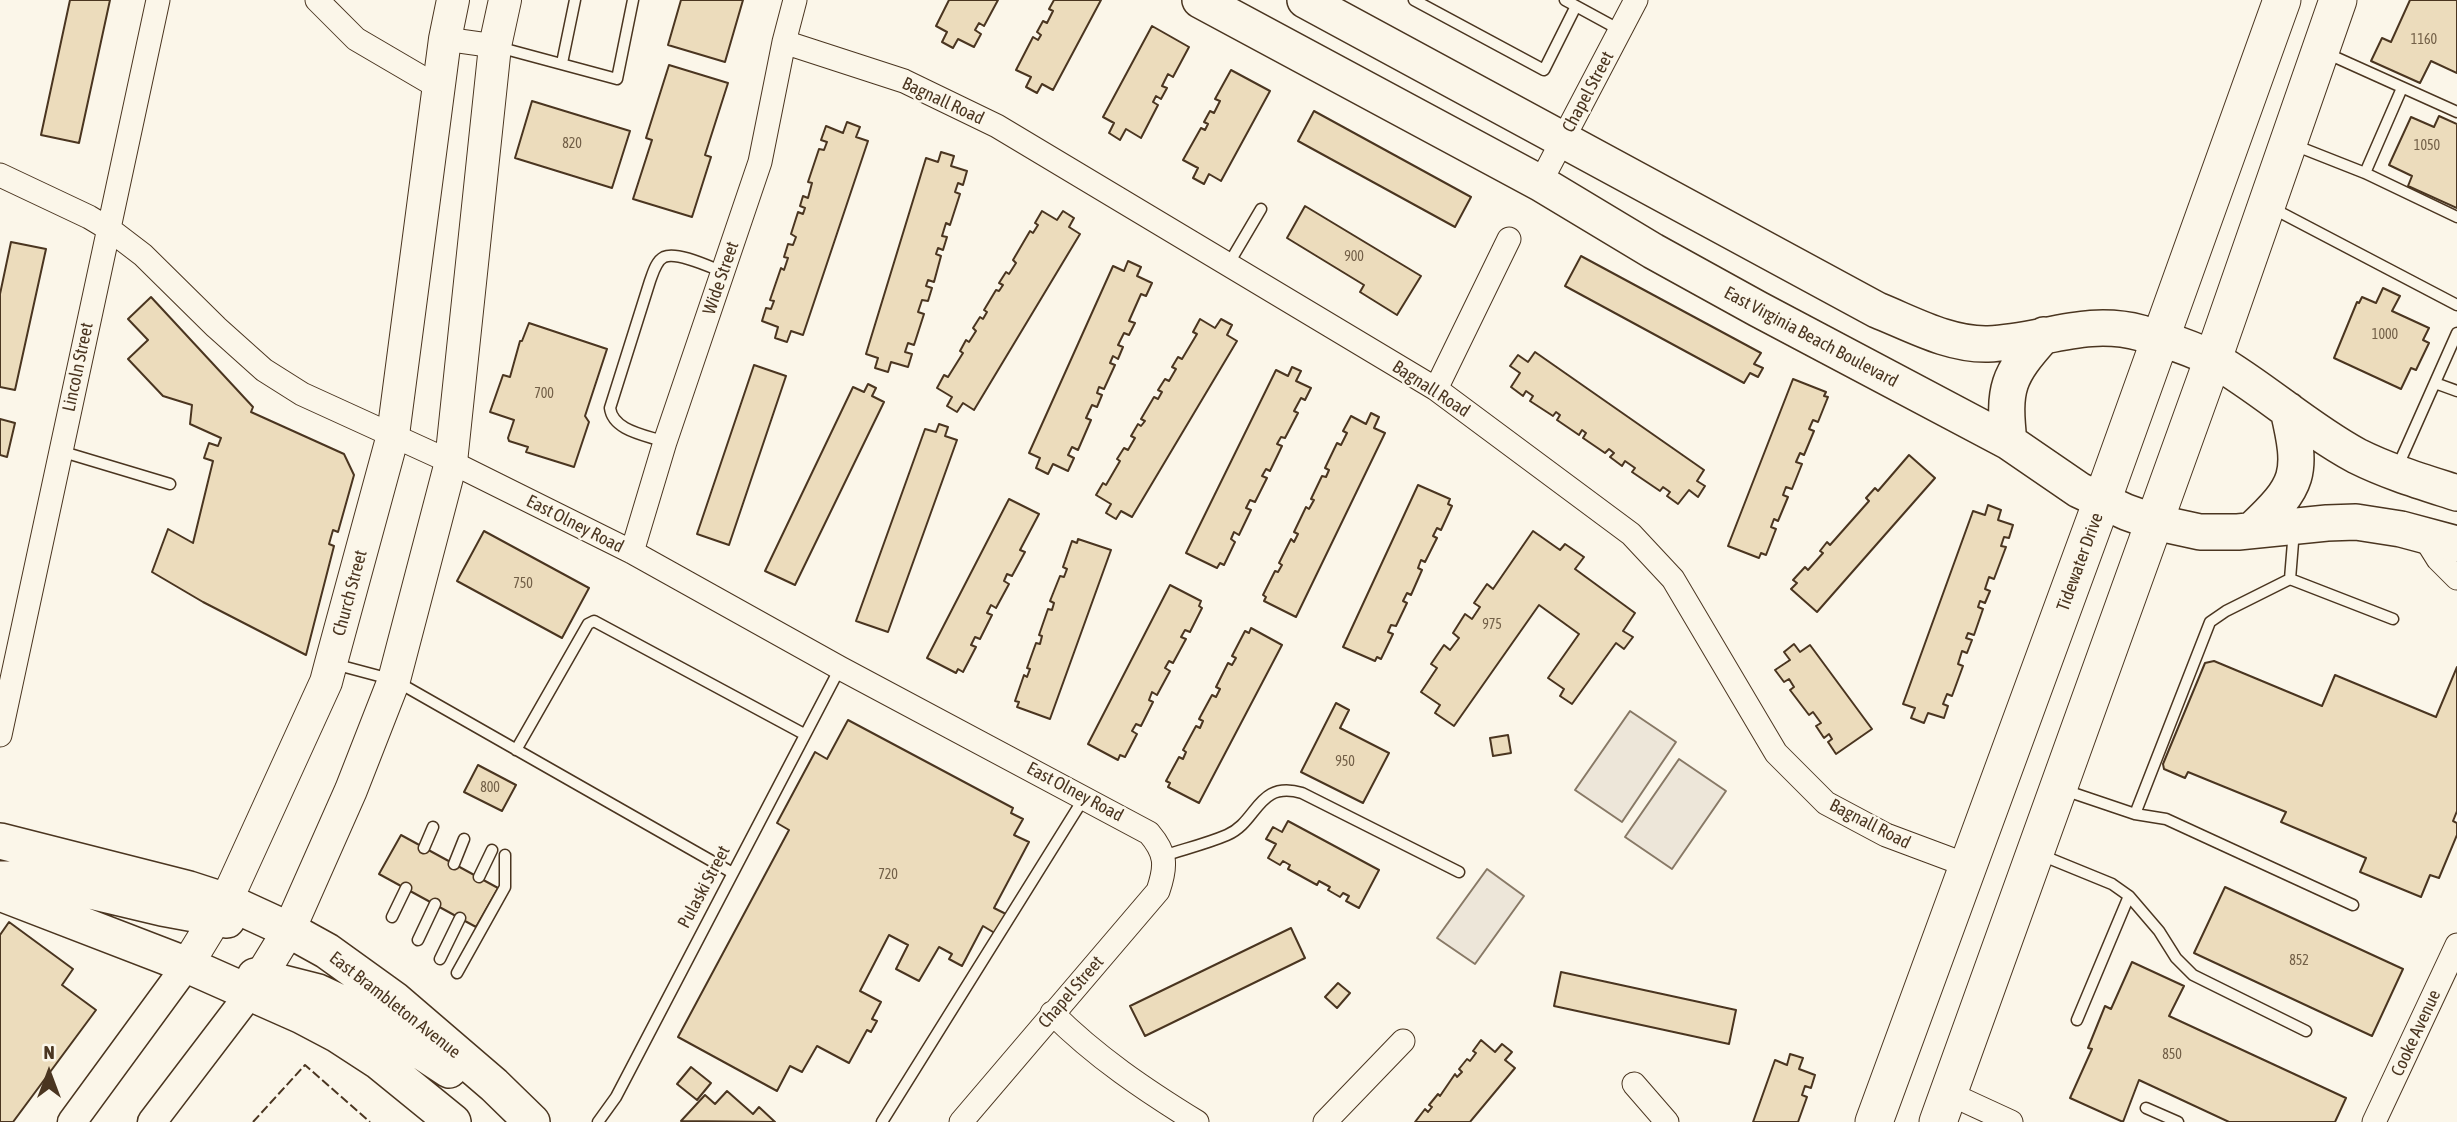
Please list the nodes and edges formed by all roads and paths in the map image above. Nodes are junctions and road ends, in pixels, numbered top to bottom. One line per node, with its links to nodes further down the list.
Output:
1 (158, 0): 33 (street, Lincoln Street)
2 (317, 0): 22 (street)
3 (453, 0): 17 (main road, Church Street)
4 (505, 0): 19 (main road)
5 (575, 0): 21 (lane)
6 (633, 0): 21 (lane)
7 (794, 0): 18 (street, Wide Street)
8 (1305, 0): 25 (main road)
9 (1414, 0): 15 (lane)
10 (1565, 0): 15 (lane)
11 (1636, 0): 16 (street, Chapel Street)
12 (2282, 0): 40 (highway, Tidewater Drive)
13 (2338, 0): 20 (highway)
14 (1211, 3): 29 (main road, East Virginia Beach Boulevard)
15 (1576, 6): 16 (lane)
16 (1620, 30): 25 (street, Chapel Street)
17 (445, 39): 19 (street); 22 (main road, Church Street)
18 (784, 42): 35 (street, Bagnall Road); 36 (street, Wide Street)
19 (495, 46): 21 (lane); 50 (main road)
20 (2321, 51): 23 (lane); 26 (highway)
21 (562, 63)
22 (438, 87): 46 (main road, Church Street)
23 (2402, 88): 24 (lane); 27 (lane)
24 (2457, 112)
25 (1563, 139): 29 (street, Chapel Street); 39 (main road)
26 (2288, 143): 27 (lane); 30 (highway)
27 (2365, 173): 32 (lane)
28 (0, 175): 33 (street, East Olney Road)
29 (1540, 183): 48 (main road, East Virginia Beach Boulevard)
30 (2267, 205): 37 (lane); 41 (highway)
31 (1261, 208): 35 (lane)
32 (2457, 217)
33 (109, 229): 46 (street, East Olney Road); 49 (street, Lincoln Street)
34 (1509, 239): 43 (street)
35 (1228, 265): 43 (street, Bagnall Road)
36 (723, 272): 47 (street, Wide Street); 47 (lane)
37 (2457, 305)
38 (2457, 333): 42 (lane)
39 (2044, 335): 40 (main road); 48 (main road)
40 (2159, 339): 41 (main road); 53 (highway, Tidewater Drive)
41 (2213, 359): 45 (main road); 54 (highway)
42 (2435, 383): 44 (lane); 51 (lane)
43 (1436, 389): 81 (street, Bagnall Road)
44 (2457, 391)
45 (2288, 410): 51 (main road); 56 (main road)
46 (393, 435): 50 (street, East Olney Road); 63 (main road, Church Street)
47 (665, 442): 59 (street, Wide Street)
48 (2009, 442): 53 (main road, East Virginia Beach Boulevard)
49 (60, 451): 52 (lane); 67 (street, Lincoln Street)
50 (451, 462): 59 (street, East Olney Road); 65 (main road)
51 (2434, 481)
52 (170, 484)
53 (2102, 501): 54 (main road, East Virginia Beach Boulevard); 81 (highway, Tidewater Drive)
54 (2154, 522): 56 (main road, East Virginia Beach Boulevard); 69 (highway)
55 (2295, 526): 56 (main road, East Virginia Beach Boulevard); 57 (main road, East Virginia Beach Boulevard); 61 (lane)
56 (2252, 530)
57 (2423, 534): 58 (main road, East Virginia Beach Boulevard); 60 (street)
58 (2457, 544)
59 (632, 552): 64 (street, East Olney Road)
60 (2457, 578)
61 (2290, 579): 62 (lane); 71 (lane)
62 (2393, 620)
63 (331, 663): 65 (lane); 91 (main road, Church Street)
64 (840, 668): 66 (lane, Pulaski Street); 70 (street, East Olney Road)
65 (394, 680): 68 (lane); 94 (main road)
66 (804, 734): 68 (lane); 82 (lane, Pulaski Street)
67 (0, 735)
68 (516, 751): 82 (lane)
69 (2058, 788): 71 (lane); 77 (highway)
70 (1085, 797): 79 (street, East Olney Road); 115 (lane)
71 (2135, 814): 90 (lane)
72 (433, 827): 75 (lane)
73 (464, 839): 80 (lane)
74 (0, 841): 91 (main road, East Brambleton Avenue)
75 (424, 848)
76 (492, 850): 84 (lane)
77 (2035, 852): 88 (lane); 108 (highway)
78 (505, 855): 99 (lane)
79 (1163, 856): 83 (lane); 101 (street, Chapel Street)
80 (454, 864)
81 (1969, 866): 105 (highway, Tidewater Drive)
82 (732, 872): 114 (lane, Pulaski Street)
83 (1459, 872)
84 (479, 877)
85 (0, 879): 91 (main road)
86 (406, 888): 92 (lane)
87 (0, 892): 98 (main road)
88 (2129, 896): 102 (lane); 103 (lane)
89 (435, 904): 95 (lane)
90 (2353, 905)
91 (221, 910): 94 (main road, East Brambleton Avenue); 98 (main road, Church Street)
92 (392, 917)
93 (460, 918): 97 (lane)
94 (289, 930): 100 (main road); 107 (main road, East Brambleton Avenue)
95 (418, 940)
96 (2457, 945): 124 (street, Cooke Avenue)
97 (440, 959)
98 (187, 965): 100 (main road); 110 (street, Church Street)
99 (457, 974)
100 (255, 985): 107 (main road); 111 (street); 112 (main road)
101 (1052, 1013): 116 (street, Chapel Street); 117 (street)
102 (2077, 1020)
103 (2306, 1031)
104 (1403, 1041): 118 (street)
105 (1896, 1061): 120 (highway, Tidewater Drive); 121 (highway)
106 (1634, 1084): 119 (street)
107 (494, 1085): 113 (main road, East Brambleton Avenue)
108 (1943, 1107): 122 (street)
109 (2146, 1108): 123 (lane)
110 (72, 1122)
111 (152, 1122)
112 (453, 1122)
113 (532, 1122)
114 (598, 1122)
115 (882, 1122)
116 (961, 1122)
117 (1197, 1122)
118 (1325, 1122)
119 (1667, 1122)
120 (1874, 1122)
121 (1887, 1122)
122 (2011, 1122)
123 (2178, 1122)
124 (2374, 1122)

